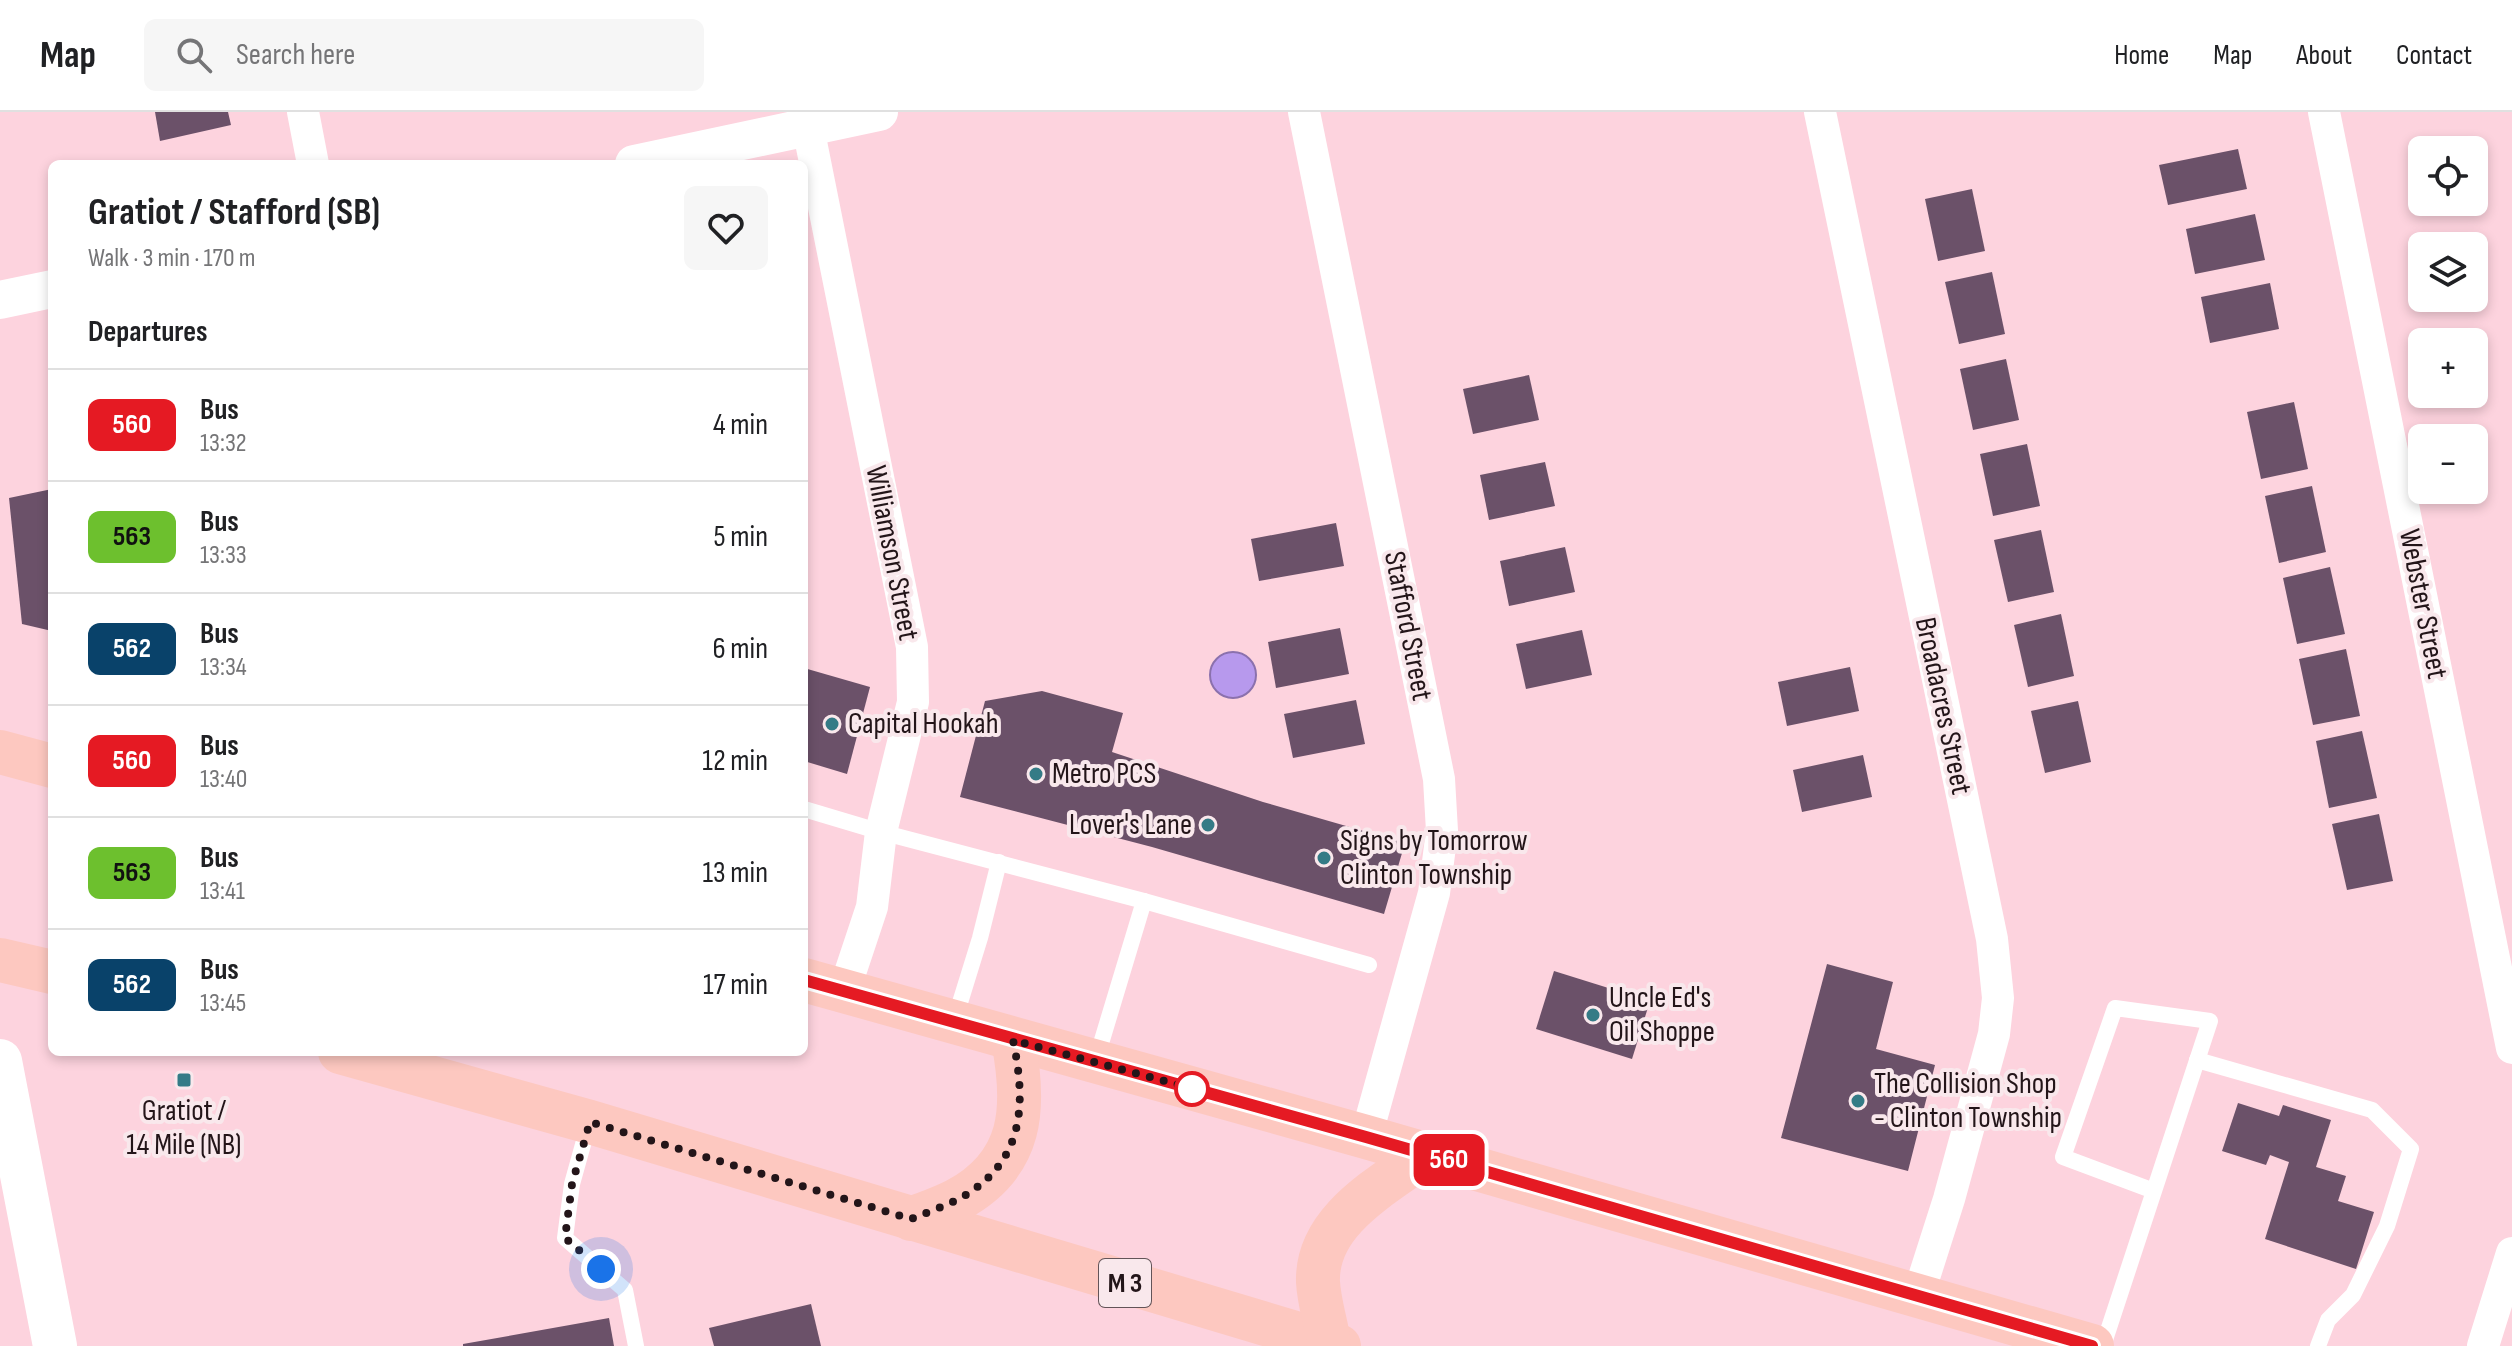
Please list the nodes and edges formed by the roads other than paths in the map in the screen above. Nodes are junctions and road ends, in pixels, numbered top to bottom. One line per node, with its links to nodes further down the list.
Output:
1 (303, 112): 7 (street)
2 (879, 112): 6 (street)
3 (1304, 112): 29 (street, Stafford Street)
4 (1820, 112): 34 (street, Broadacres Street)
5 (2324, 112): 23 (street, Webster Street)
6 (807, 120): 8 (street); 14 (street, Williamson Street)
7 (312, 160)
8 (650, 160)
9 (48, 290): 10 (street)
10 (0, 300)
11 (0, 752): 12 (main road)
12 (48, 765)
13 (808, 810): 14 (lane)
14 (881, 832): 15 (lane); 20 (street, Williamson Street)
15 (999, 862): 16 (lane); 21 (lane)
16 (1144, 901): 18 (lane); 27 (lane)
17 (0, 960): 19 (main road)
18 (1369, 965)
19 (48, 971)
20 (824, 985): 21 (main road)
21 (954, 1022): 22 (main road)
22 (1013, 1040): 27 (main road); 32 (main road)
23 (2512, 1048)
24 (354, 1056): 28 (main road, M 3)
25 (2197, 1060): 31 (lane); 31 (lane); 40 (lane)
26 (0, 1061): 36 (main road)
27 (1095, 1062): 29 (main road)
28 (590, 1122): 32 (main road, M 3); 37 (lane)
29 (1366, 1137): 30 (main road)
30 (1426, 1154): 34 (main road); 35 (main road)
31 (2154, 1191): 39 (lane)
32 (911, 1219): 35 (main road, M 3)
33 (2512, 1253): 41 (street)
34 (1918, 1296): 38 (main road)
35 (1332, 1345)
36 (55, 1346)
37 (636, 1346)
38 (2092, 1346)
39 (2103, 1346)
40 (2318, 1346)
41 (2483, 1346)

